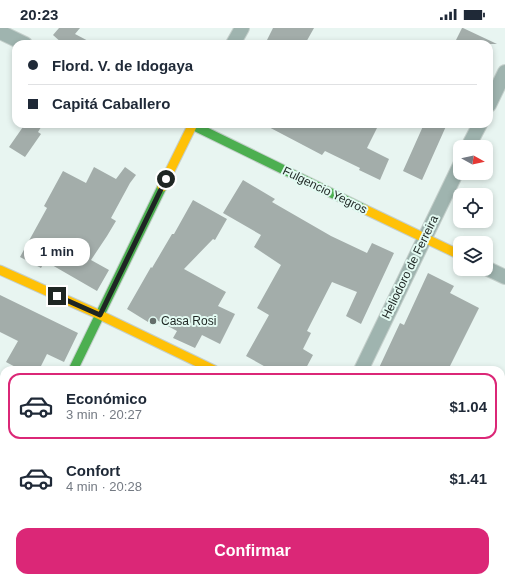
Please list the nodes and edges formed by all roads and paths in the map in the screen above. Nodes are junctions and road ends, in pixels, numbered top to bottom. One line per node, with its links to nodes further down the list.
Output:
1 (242, 28): 4 (street)
2 (0, 32): 3 (street)
3 (17, 40)
4 (236, 40)
5 (505, 72): 6 (street)
6 (493, 97)
7 (190, 128): 17 (street)
8 (200, 128): 12 (street, Fulgencio Yegros)
9 (478, 128): 10 (street)
10 (472, 140)
11 (453, 179): 12 (street, Heliodoro de Ferreira)
12 (424, 238): 13 (street, Fulgencio Yegros); 20 (street, Heliodoro de Ferreira)
13 (453, 252)
14 (0, 270): 17 (street)
15 (493, 271): 16 (street)
16 (505, 277)
17 (100, 315): 18 (street); 19 (street)
18 (75, 366)
19 (206, 366)
20 (363, 366)

